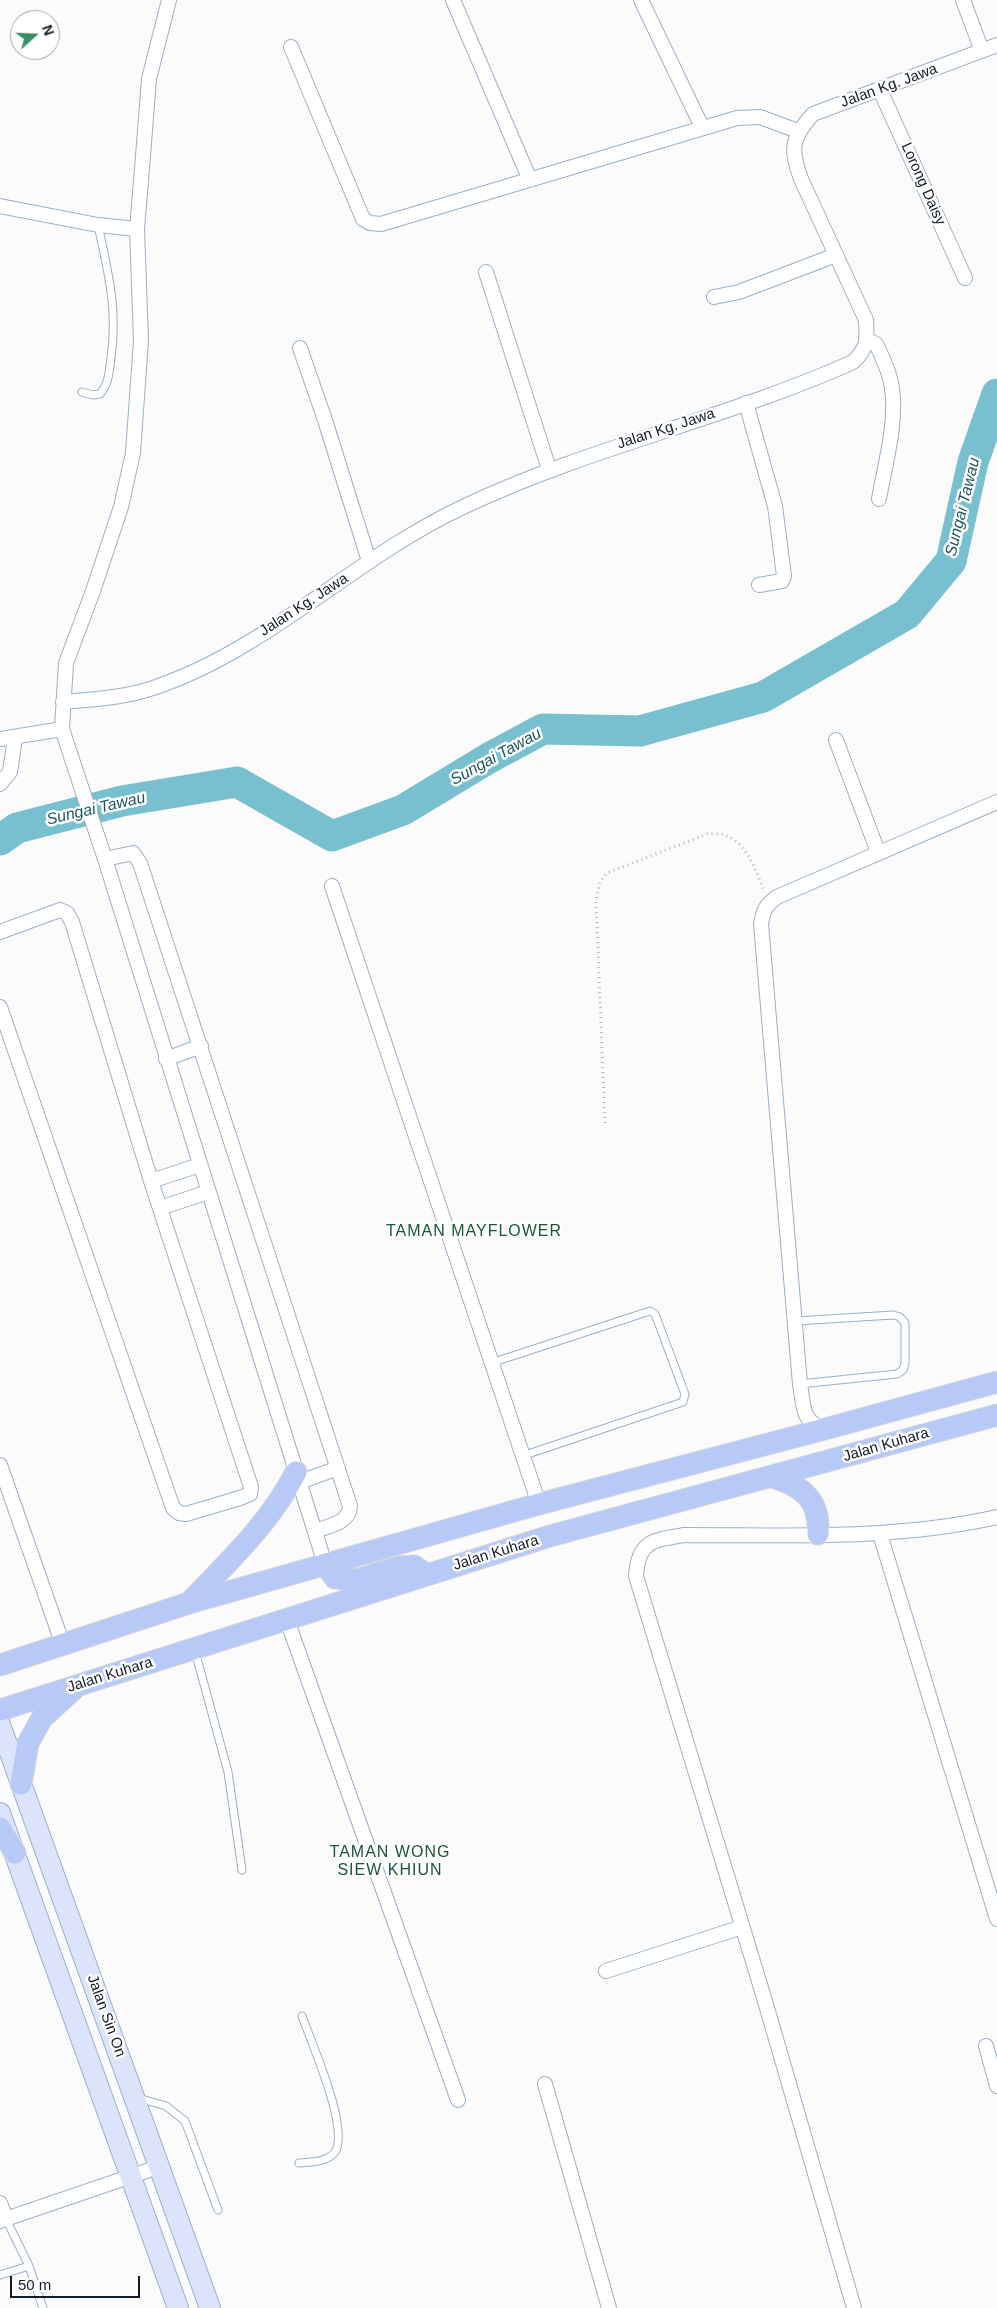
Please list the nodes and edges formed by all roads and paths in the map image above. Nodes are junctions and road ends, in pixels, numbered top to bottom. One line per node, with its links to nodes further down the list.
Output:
1 (169, 0): 14 (street)
2 (453, 0): 11 (street)
3 (641, 0): 9 (street)
4 (963, 0): 7 (street)
5 (997, 45): 7 (street, Jalan Kg. Jawa)
6 (291, 47): 11 (street)
7 (982, 51): 8 (street, Jalan Kg. Jawa)
8 (880, 90): 10 (street, Jalan Kg. Jawa); 17 (street, Lorong Daisy)
9 (702, 127): 10 (street); 11 (street)
10 (798, 131): 15 (street)
11 (530, 180)
12 (0, 206): 13 (street)
13 (98, 225): 14 (street); 21 (lane)
14 (137, 230): 27 (street)
15 (836, 254): 18 (street); 19 (street)
16 (486, 272): 23 (street)
17 (966, 278)
18 (714, 297)
19 (867, 340): 22 (street, Jalan Kg. Jawa); 24 (street)
20 (300, 348): 25 (street)
21 (82, 392)
22 (746, 403): 23 (street, Jalan Kg. Jawa); 26 (street)
23 (549, 469): 25 (street, Jalan Kg. Jawa)
24 (879, 499)
25 (368, 562): 27 (street, Jalan Kg. Jawa)
26 (759, 585)
27 (62, 702): 28 (street)
28 (62, 729): 29 (street); 35 (street)
29 (15, 738): 30 (street); 32 (street)
30 (0, 739)
31 (836, 740): 34 (street)
32 (0, 784)
33 (997, 802): 34 (street)
34 (878, 852): 37 (street)
35 (105, 859): 40 (street); 41 (street)
36 (332, 886): 48 (street)
37 (768, 904): 42 (path); 47 (street)
38 (0, 932): 44 (street)
39 (0, 1007): 46 (street)
40 (201, 1046): 41 (street); 55 (street)
41 (166, 1059): 43 (street)
42 (605, 1123)
43 (200, 1165): 44 (street); 45 (street)
44 (151, 1181): 46 (street)
45 (208, 1192): 46 (street); 56 (street)
46 (160, 1208)
47 (796, 1321): 50 (street); 50 (lane)
48 (491, 1363): 53 (street); 53 (lane)
49 (997, 1382): 52 (main road, Jalan Kuhara)
50 (800, 1384): 52 (street)
51 (997, 1414): 57 (main road, Jalan Kuhara)
52 (825, 1429): 58 (main road, Jalan Kuhara)
53 (522, 1456): 58 (street)
54 (0, 1465): 67 (street)
55 (338, 1468): 56 (street); 60 (street)
56 (298, 1477): 60 (street); 65 (main road)
57 (772, 1477): 61 (main road); 64 (main road, Jalan Kuhara)
58 (540, 1504): 63 (main road, Jalan Kuhara)
59 (997, 1517): 62 (street)
60 (315, 1531): 63 (street)
61 (818, 1534): 62 (street); 79 (street)
62 (880, 1534): 78 (street)
63 (325, 1564): 64 (main road); 65 (main road, Jalan Kuhara)
64 (426, 1574): 66 (main road, Jalan Kuhara)
65 (189, 1603): 67 (main road, Jalan Kuhara)
66 (287, 1620): 68 (main road, Jalan Kuhara); 86 (street)
67 (63, 1645): 69 (main road, Jalan Kuhara)
68 (194, 1649): 70 (main road, Jalan Kuhara); 77 (lane)
69 (0, 1665)
70 (80, 1684): 71 (main road, Jalan Kuhara); 73 (main road)
71 (0, 1710)
72 (0, 1725): 73 (main road, Jalan Sin On)
73 (21, 1784): 85 (main road, Jalan Sin On)
74 (0, 1813): 76 (main road, Jalan Sin On)
75 (0, 1828): 76 (main road)
76 (15, 1852): 89 (main road, Jalan Sin On)
77 (242, 1870)
78 (997, 1919)
79 (742, 1927): 80 (street); 99 (street)
80 (606, 1971)
81 (302, 2016): 87 (lane)
82 (986, 2046): 84 (street)
83 (545, 2084): 98 (street)
84 (997, 2086)
85 (135, 2098): 88 (main road, Jalan Sin On); 91 (lane)
86 (458, 2100)
87 (299, 2163)
88 (158, 2168): 89 (street); 97 (main road, Jalan Sin On)
89 (131, 2177): 92 (street); 96 (main road, Jalan Sin On)
90 (0, 2203): 92 (street)
91 (218, 2210)
92 (3, 2220): 93 (lane)
93 (29, 2266): 94 (lane); 95 (lane)
94 (0, 2275)
95 (43, 2308)
96 (178, 2308)
97 (210, 2308)
98 (609, 2308)
99 (854, 2308)

